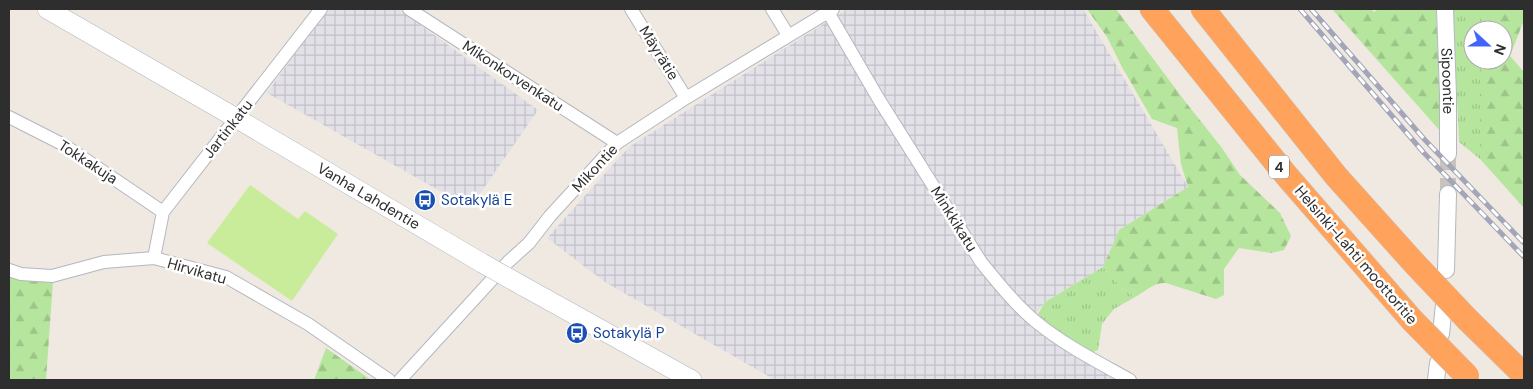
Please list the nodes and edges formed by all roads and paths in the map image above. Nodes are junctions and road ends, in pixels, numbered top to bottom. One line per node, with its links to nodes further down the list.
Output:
1 (47, 9): 13 (main road, Vanha Lahdentie)
2 (321, 9): 13 (street, Jartinkatu)
3 (409, 9): 14 (street, Mikonkorvenkatu)
4 (631, 9): 11 (street, Mäyrätie)
5 (772, 9): 10 (street)
6 (1152, 9): 25 (highway, Helsinki-Lahti moottoritie / 4, bridge)
7 (1204, 9): 24 (highway, bridge)
8 (1445, 9): 15 (street, Sipoontie)
9 (830, 10): 10 (street, Mikontie); 29 (street, Minkkikatu)
10 (788, 35): 11 (street, Mikontie)
11 (686, 98): 14 (street, Mikontie)
12 (9, 117): 17 (street, Tokkakuja)
13 (236, 118): 17 (street, Jartinkatu); 28 (main road, Vanha Lahdentie, bridge)
14 (617, 143): 27 (street, Mikontie)
15 (1448, 154)
16 (1448, 194): 20 (street)
17 (163, 212): 18 (street, Jartinkatu)
18 (154, 258): 19 (street, Hirvikatu); 26 (street, Hirvikatu)
19 (9, 270)
20 (1446, 270)
21 (1444, 304): 22 (street)
22 (1441, 334)
23 (1438, 363): 30 (street)
24 (1524, 375)
25 (1469, 378)
26 (389, 380)
27 (400, 380)
28 (692, 380)
29 (1130, 380)
30 (1436, 380)

